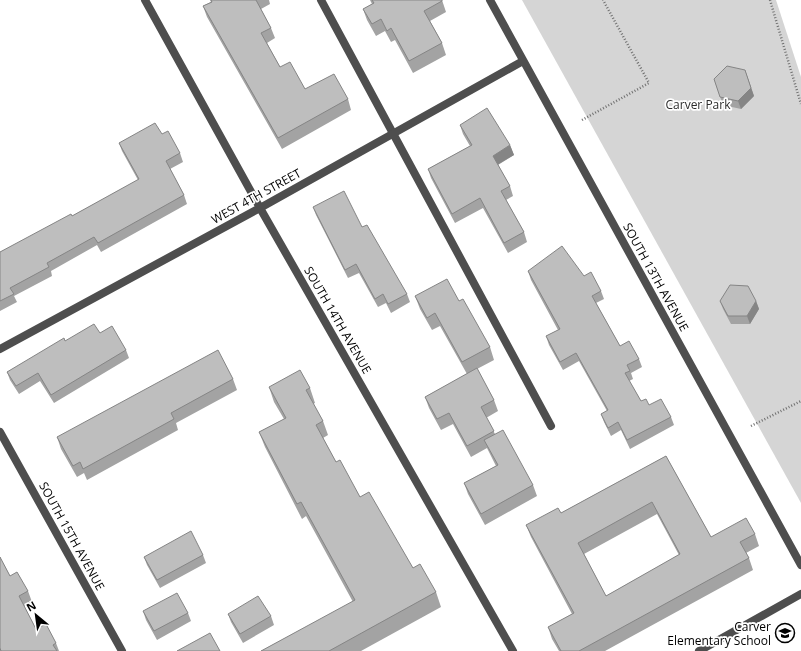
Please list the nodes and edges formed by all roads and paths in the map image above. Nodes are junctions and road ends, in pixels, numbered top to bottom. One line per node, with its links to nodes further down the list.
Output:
1 (145, 0): 10 (street, SOUTH 14TH AVENUE)
2 (321, 0): 9 (street)
3 (490, 0): 6 (street, SOUTH 13TH AVENUE)
4 (603, 0): 8 (path)
5 (770, 0): 7 (path)
6 (523, 61): 9 (street, WEST 4TH STREET); 16 (street, SOUTH 13TH AVENUE)
7 (801, 104)
8 (582, 120)
9 (393, 133): 10 (street, WEST 4TH STREET); 13 (street)
10 (260, 208): 11 (street, WEST 4TH STREET); 19 (street, SOUTH 14TH AVENUE)
11 (0, 349)
12 (801, 401): 14 (path)
13 (551, 426)
14 (751, 426)
15 (0, 432): 18 (street, SOUTH 15TH AVENUE)
16 (801, 565)
17 (801, 594): 20 (street)
18 (122, 651)
19 (513, 651)
20 (699, 651)

